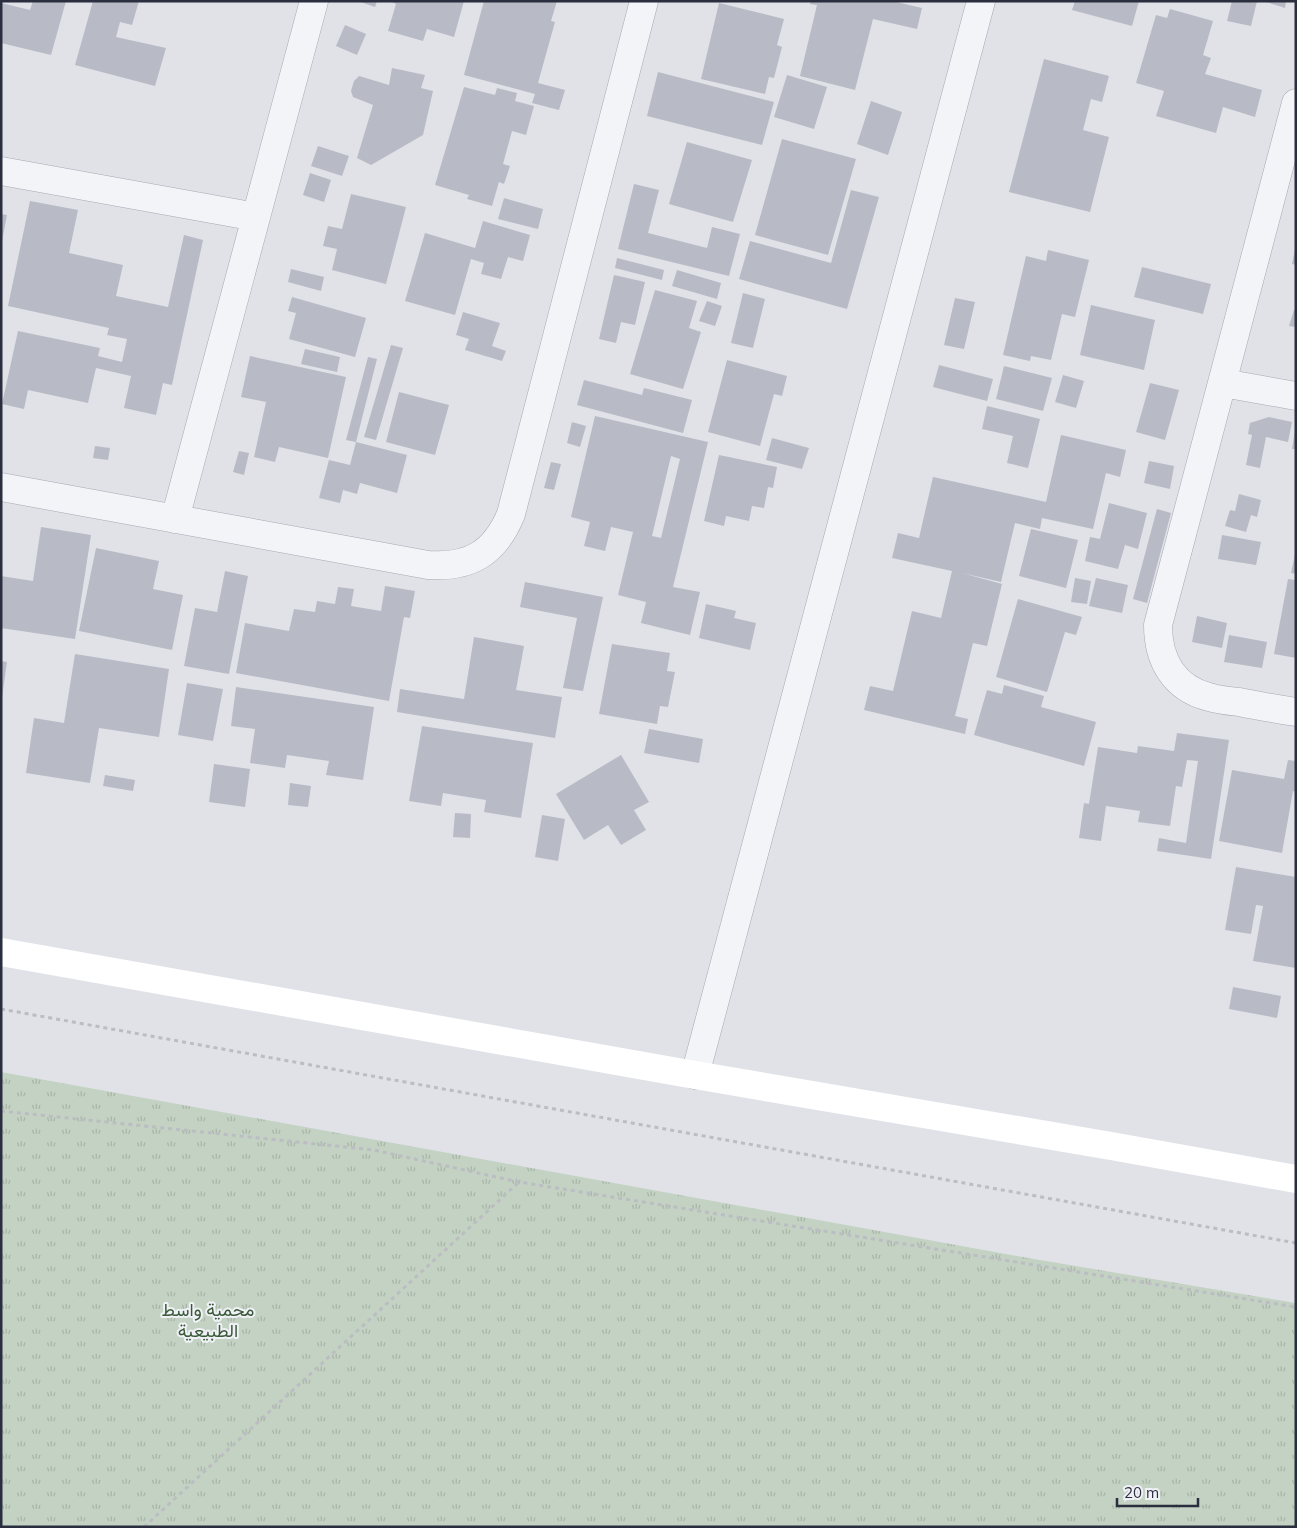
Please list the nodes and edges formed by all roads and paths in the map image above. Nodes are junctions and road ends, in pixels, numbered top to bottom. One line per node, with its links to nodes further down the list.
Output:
1 (314, 1): 6 (street)
2 (644, 1): 10 (street)
3 (981, 1): 14 (street)
4 (1296, 103): 7 (street)
5 (1, 171): 6 (street)
6 (256, 217): 10 (street)
7 (1223, 383): 8 (street); 11 (street)
8 (1296, 396)
9 (1, 487): 10 (street)
10 (175, 519)
11 (1296, 712)
12 (1, 952): 14 (main road)
13 (1, 1009): 18 (path)
14 (695, 1075): 16 (main road)
15 (1, 1111): 17 (path)
16 (1296, 1180)
17 (519, 1182): 19 (path); 20 (path)
18 (1296, 1243)
19 (1296, 1307)
20 (144, 1527)

